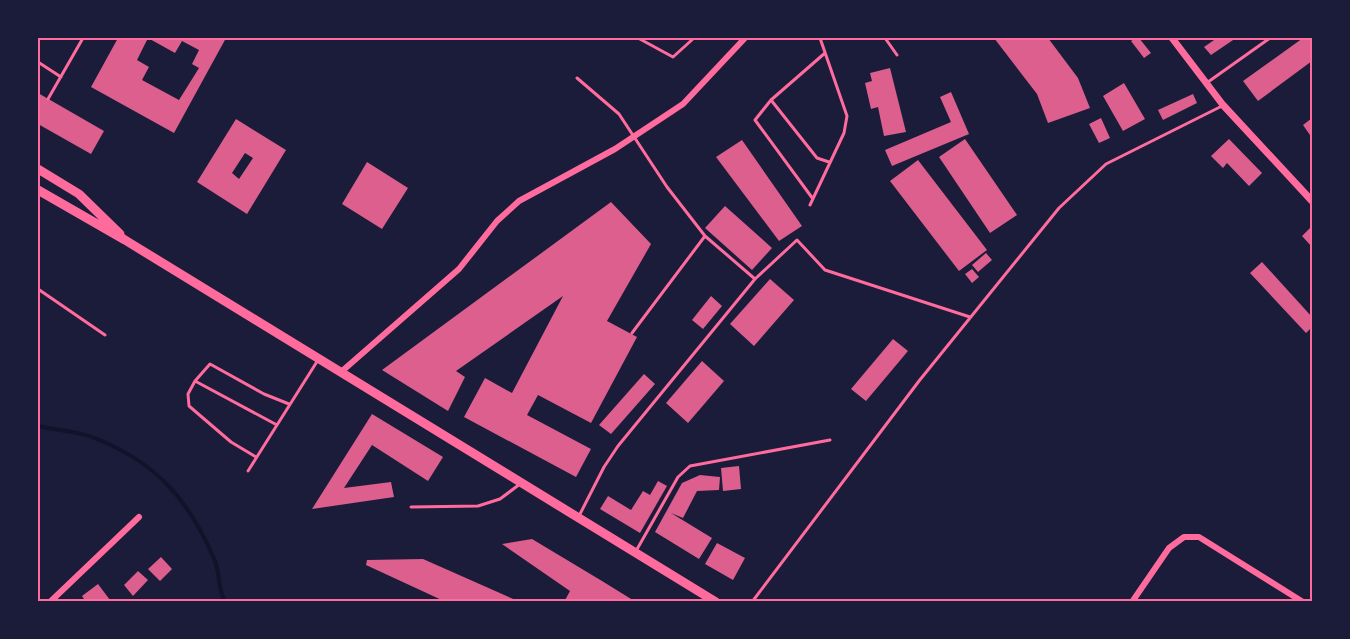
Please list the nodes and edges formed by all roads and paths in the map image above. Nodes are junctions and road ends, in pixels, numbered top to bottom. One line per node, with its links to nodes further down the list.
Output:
1 (82, 38): 12 (lane)
2 (638, 38): 3 (lane)
3 (694, 38)
4 (745, 38): 18 (street)
5 (820, 38): 9 (lane)
6 (885, 38): 10 (lane)
7 (1172, 38): 14 (street)
8 (1270, 38): 14 (lane)
9 (825, 53): 16 (lane); 19 (lane)
10 (897, 55)
11 (38, 62): 12 (lane)
12 (61, 77): 15 (lane)
13 (577, 78): 18 (lane)
14 (1207, 83): 17 (street)
15 (48, 99)
16 (771, 100): 19 (lane); 22 (lane)
17 (1223, 105): 23 (street); 29 (lane)
18 (633, 137): 25 (lane); 33 (street)
19 (829, 162): 22 (lane)
20 (38, 169): 26 (main road)
21 (38, 190): 26 (main road)
22 (813, 199): 24 (lane)
23 (1312, 201)
24 (810, 205)
25 (705, 236): 27 (lane); 30 (lane)
26 (126, 240): 32 (main road)
27 (755, 279): 29 (lane); 43 (lane)
28 (38, 289): 31 (lane)
29 (970, 317): 47 (lane)
30 (632, 333)
31 (105, 335)
32 (319, 358): 33 (main road); 35 (lane)
33 (341, 372): 40 (main road)
34 (195, 381): 35 (lane); 36 (lane); 38 (lane)
35 (289, 404): 36 (lane)
36 (277, 425): 38 (lane)
37 (831, 440): 44 (lane)
38 (256, 457): 39 (lane)
39 (248, 471)
40 (520, 483): 41 (lane); 43 (main road)
41 (411, 507)
42 (139, 517): 45 (street)
43 (578, 518): 44 (main road)
44 (635, 552): 46 (main road)
45 (50, 602)
46 (716, 602)
47 (752, 602)
48 (1132, 602): 49 (street)
49 (1303, 602)

